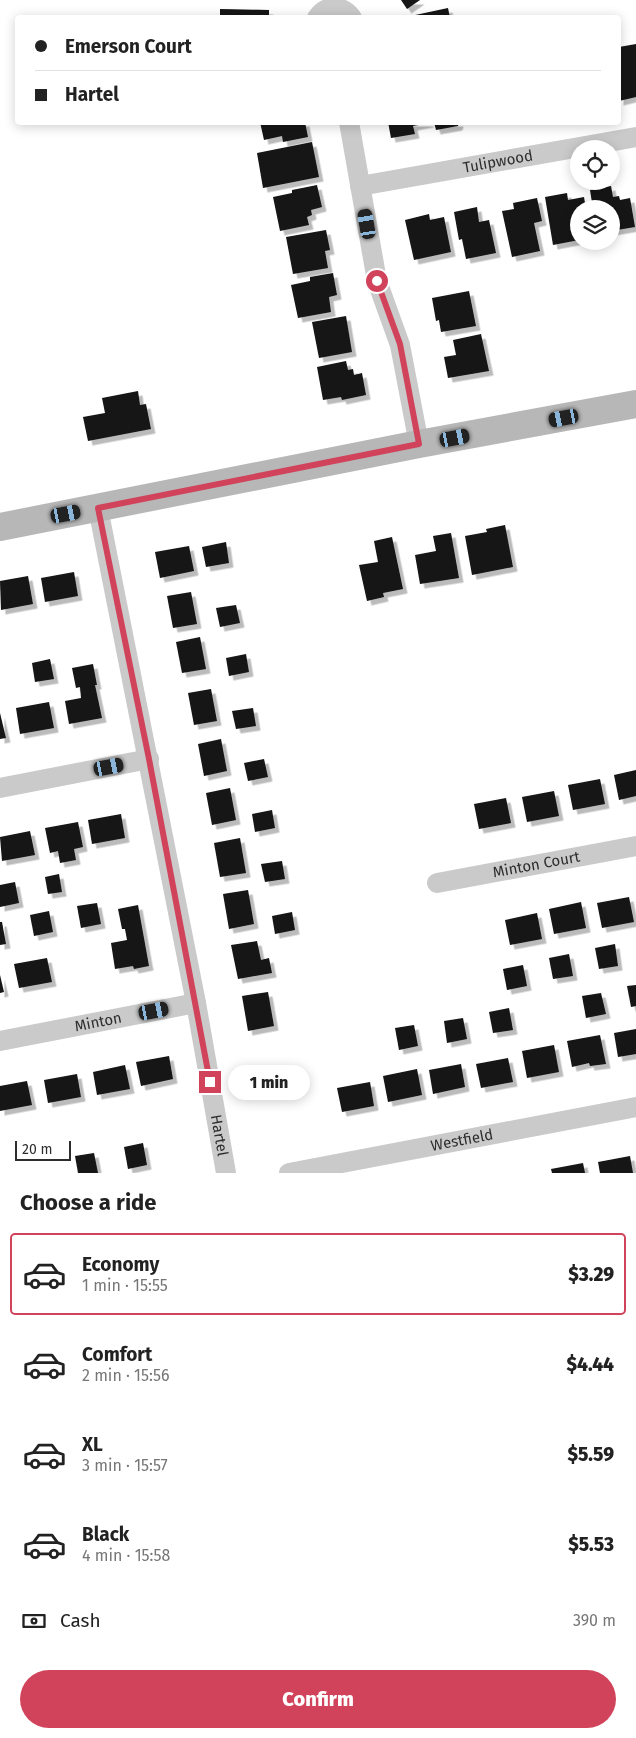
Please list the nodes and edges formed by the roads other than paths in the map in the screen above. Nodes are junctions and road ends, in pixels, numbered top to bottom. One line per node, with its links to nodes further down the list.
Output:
1 (320, 15): 2 (street)
2 (349, 15)
3 (350, 125): 5 (street)
4 (636, 137): 5 (street, Tulipwood)
5 (360, 186): 7 (street)
6 (636, 404): 7 (street)
7 (419, 444): 8 (street)
8 (98, 508): 9 (street); 10 (street, Hartel)
9 (0, 527)
10 (149, 759): 11 (street); 14 (street, Hartel)
11 (0, 788)
12 (636, 846): 13 (street, Minton Court)
13 (437, 884)
14 (196, 1003): 15 (street, Minton); 17 (street, Hartel)
15 (0, 1041)
16 (636, 1107): 18 (street, Westfield)
17 (226, 1173)
18 (289, 1173)

